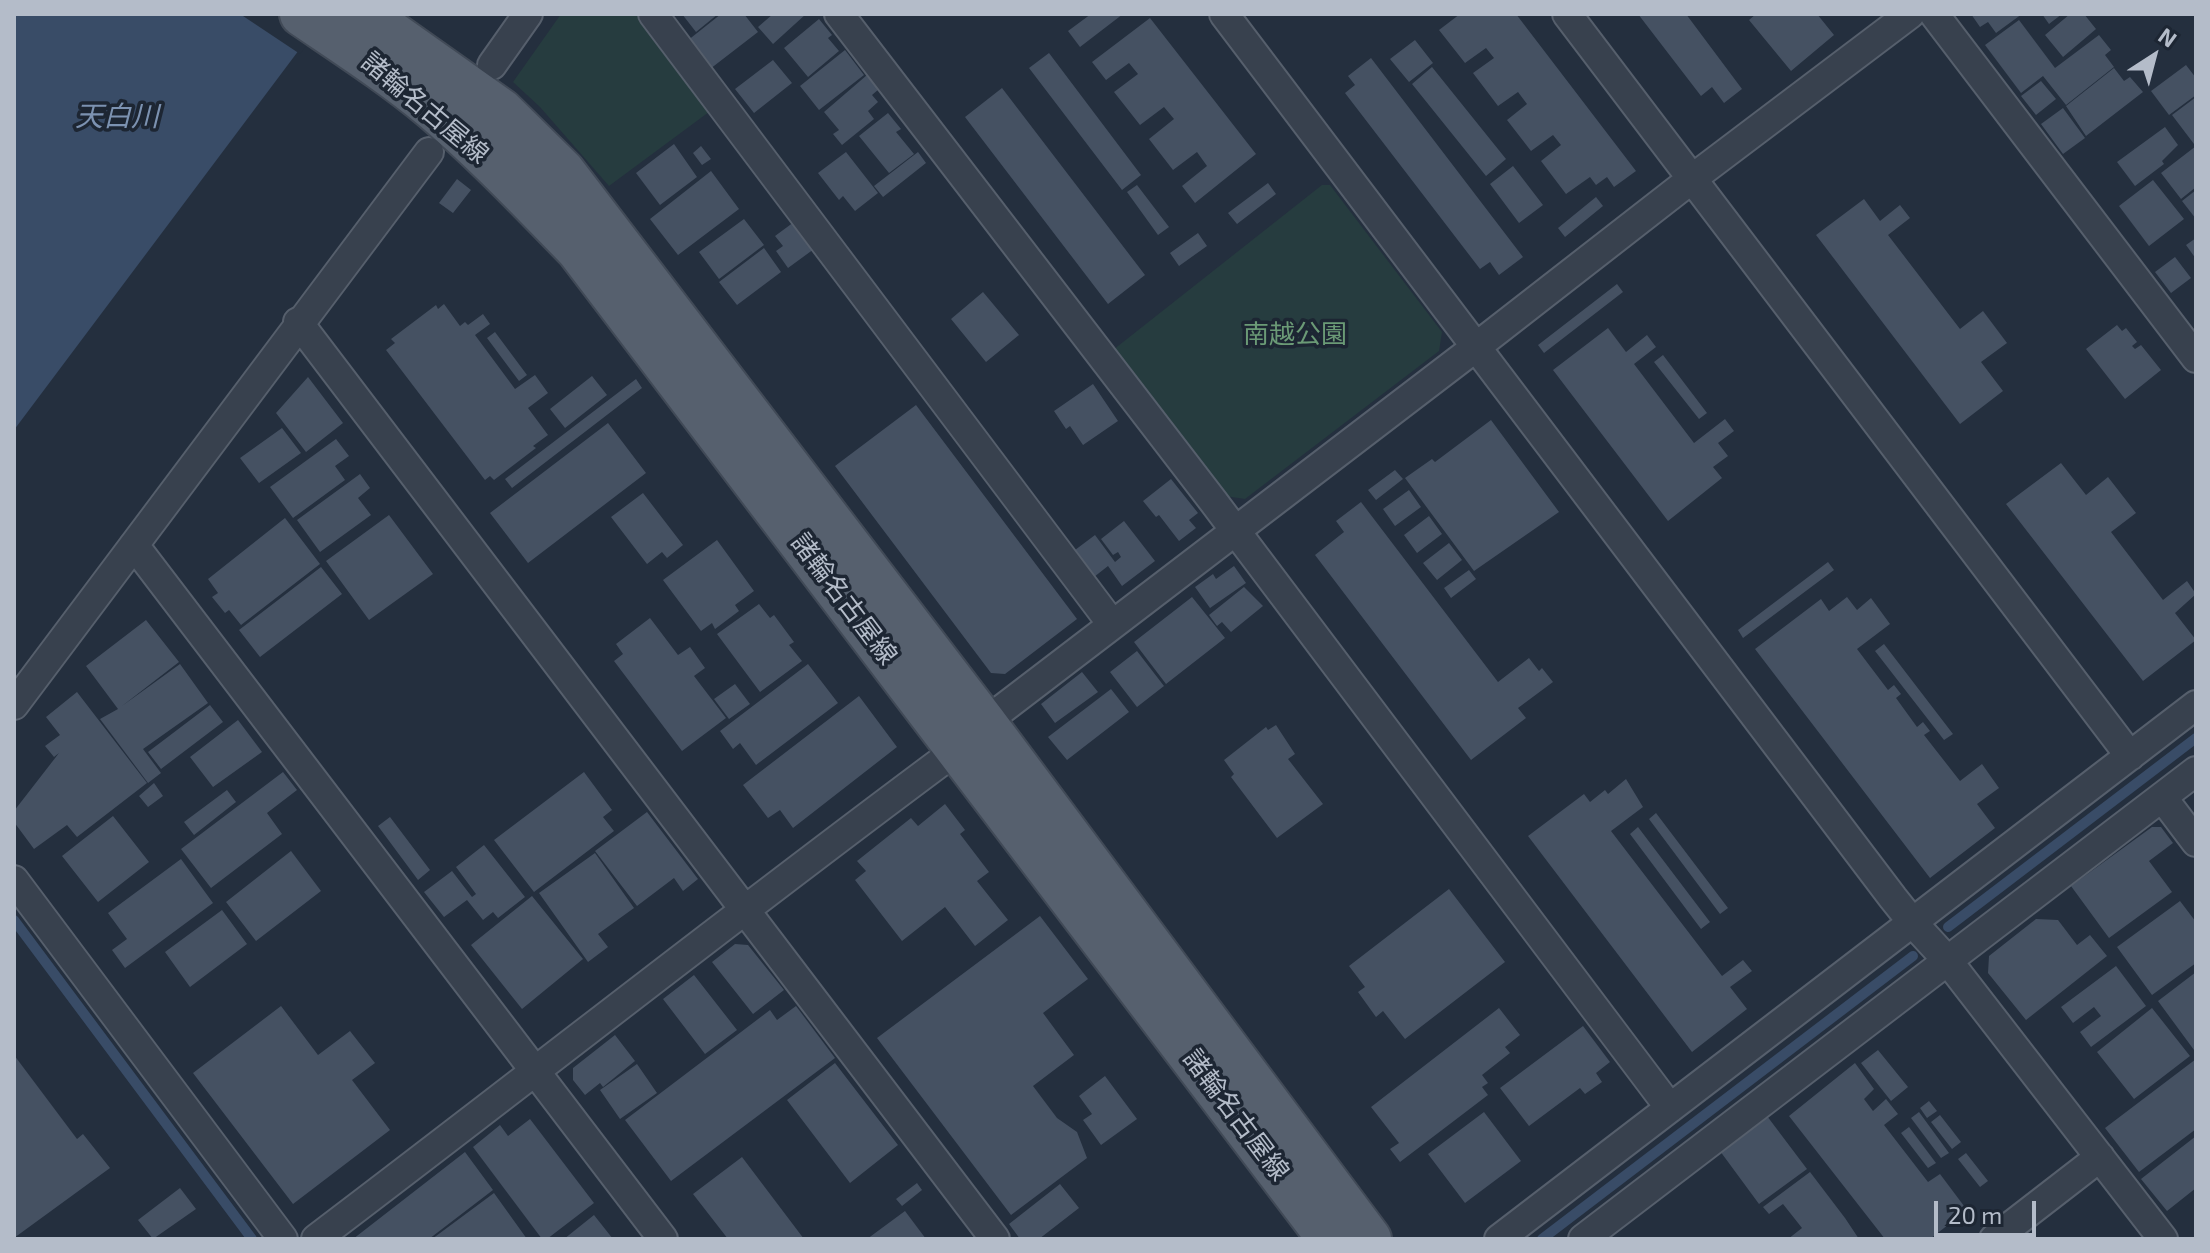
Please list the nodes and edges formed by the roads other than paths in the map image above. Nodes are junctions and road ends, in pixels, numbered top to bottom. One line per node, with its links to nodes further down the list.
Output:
1 (302, 14): 9 (main road, 諸輪名古屋線)
2 (528, 14): 10 (street)
3 (653, 14): 18 (street)
4 (839, 14): 16 (street)
5 (1224, 14): 14 (street)
6 (1567, 14): 12 (street)
7 (1910, 14): 12 (street)
8 (1934, 14): 15 (street)
9 (385, 30): 21 (main road, 諸輪名古屋線)
10 (492, 65)
11 (429, 152): 13 (street)
12 (1693, 178): 14 (street); 22 (street)
13 (298, 322): 17 (street); 27 (street)
14 (1476, 347): 16 (street); 28 (street)
15 (2196, 358)
16 (1234, 530): 18 (street); 31 (street)
17 (134, 545): 19 (street); 30 (street)
18 (1112, 624): 21 (street)
19 (14, 705)
20 (2196, 705): 22 (street)
21 (971, 736): 27 (street); 37 (main road, 諸輪名古屋線); 38 (main road, 諸輪名古屋線)
22 (2130, 756): 28 (street)
23 (2196, 771): 24 (street)
24 (2162, 797): 25 (street); 29 (street)
25 (2196, 842)
26 (14, 880): 33 (street)
27 (744, 910): 30 (street); 36 (street)
28 (1913, 923): 29 (street); 31 (street)
29 (1948, 961): 32 (street); 40 (street)
30 (537, 1072): 34 (street); 35 (street)
31 (1670, 1108): 39 (street)
32 (2100, 1157): 41 (street); 42 (street)
33 (283, 1239)
34 (316, 1239)
35 (663, 1239)
36 (995, 1239)
37 (1330, 1239)
38 (1369, 1239)
39 (1499, 1239)
40 (1583, 1239)
41 (1994, 1239)
42 (2163, 1239)

